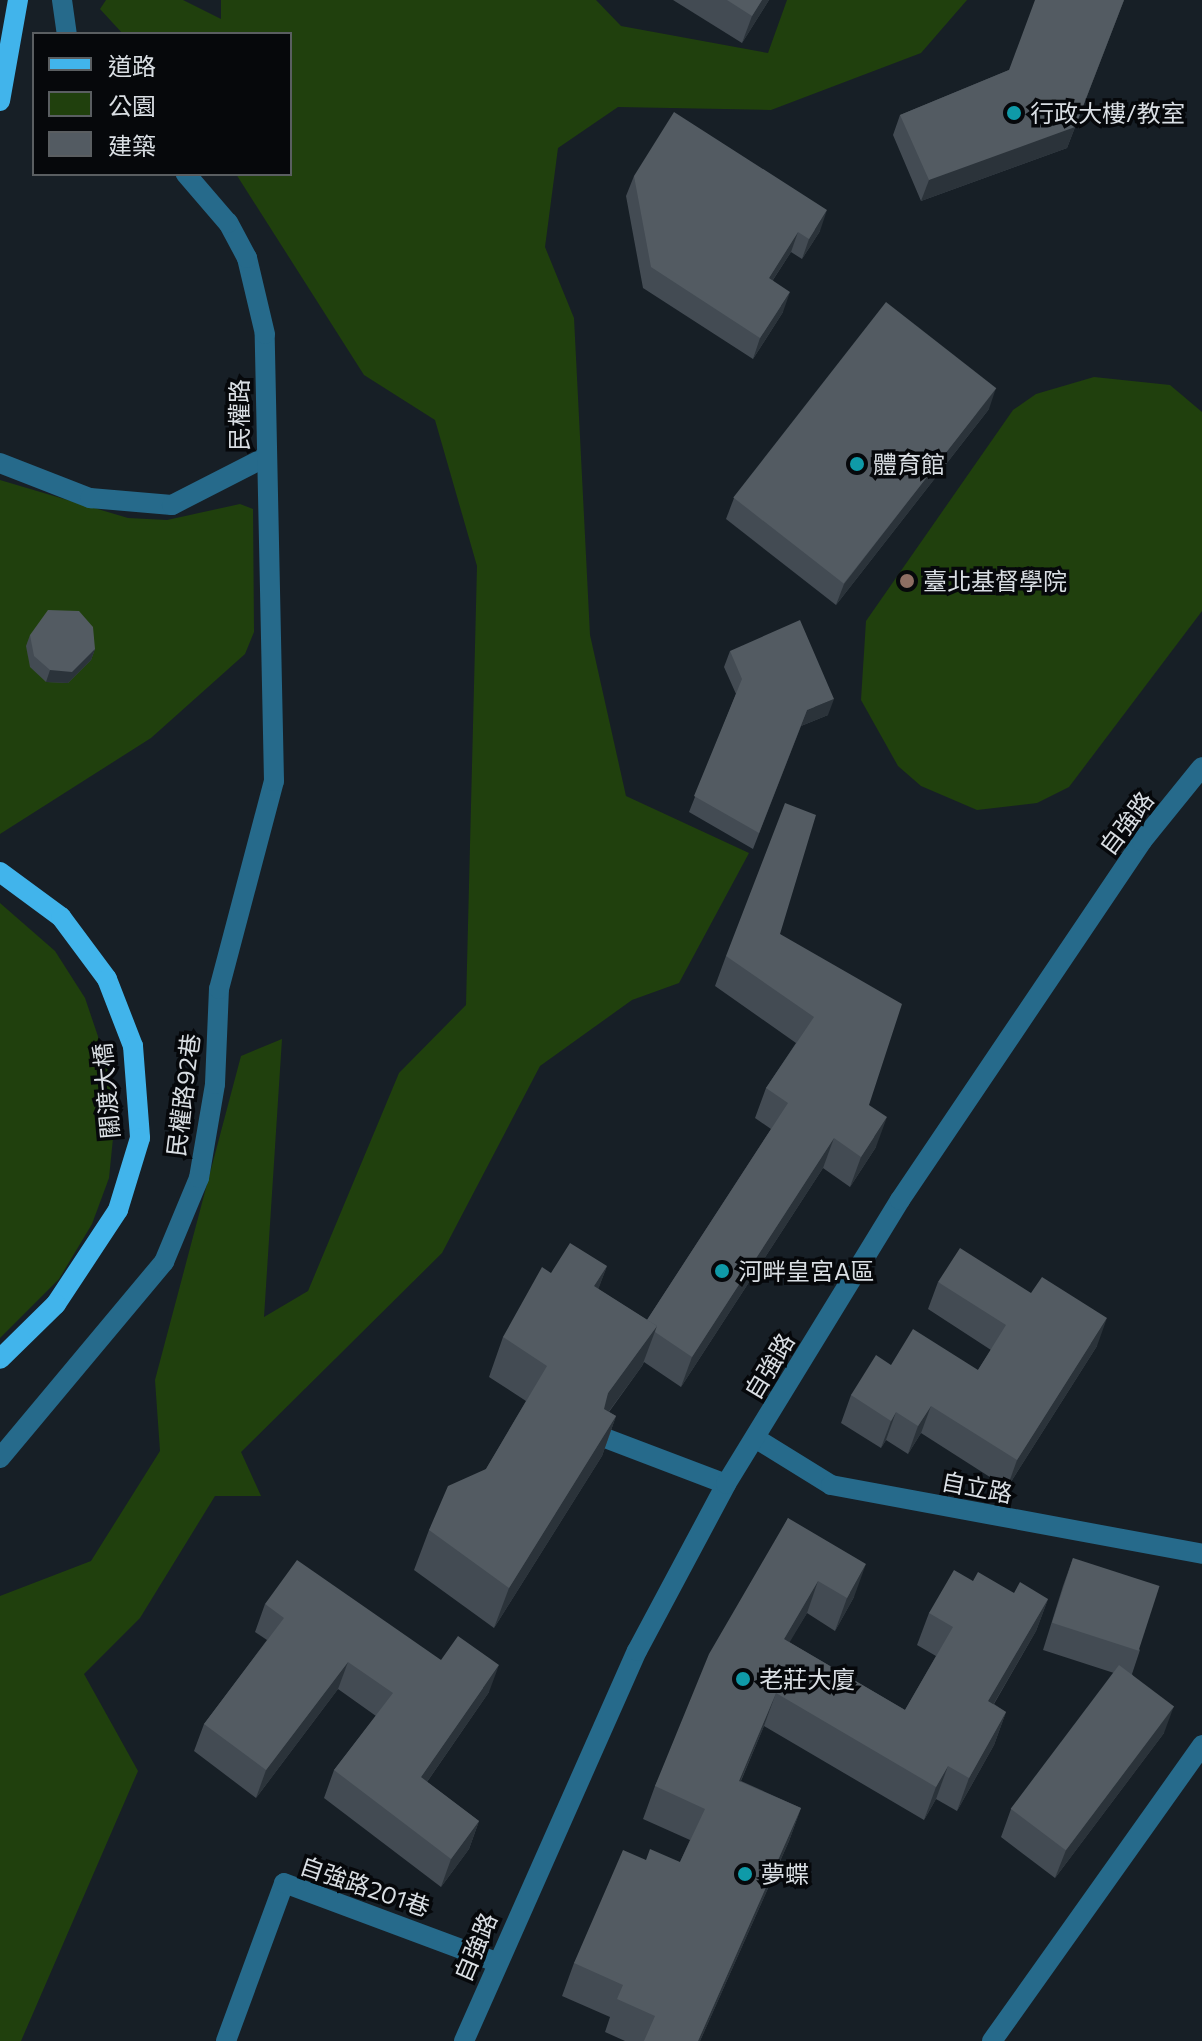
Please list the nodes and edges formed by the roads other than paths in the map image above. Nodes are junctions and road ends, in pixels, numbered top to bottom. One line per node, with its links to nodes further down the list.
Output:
1 (18, 0): 4 (main road)
2 (62, 0): 3 (street)
3 (67, 32)
4 (0, 101)
5 (188, 176): 6 (street, 民權路)
6 (266, 457): 7 (street); 8 (street, 民權路)
7 (0, 463)
8 (267, 678): 14 (street, 民權路92巷)
9 (1202, 767): 13 (street, 自強路)
10 (0, 872): 11 (main road, 關渡大橋)
11 (0, 1359)
12 (605, 1438): 15 (street)
13 (755, 1438): 15 (street, 自強路); 16 (street, 自立路)
14 (0, 1458)
15 (726, 1484): 18 (street, 自強路)
16 (1202, 1554)
17 (1202, 1745): 21 (street)
18 (496, 1962): 19 (street, 自強路201巷); 20 (street, 自強路)
19 (226, 2041)
20 (464, 2041)
21 (992, 2041)

